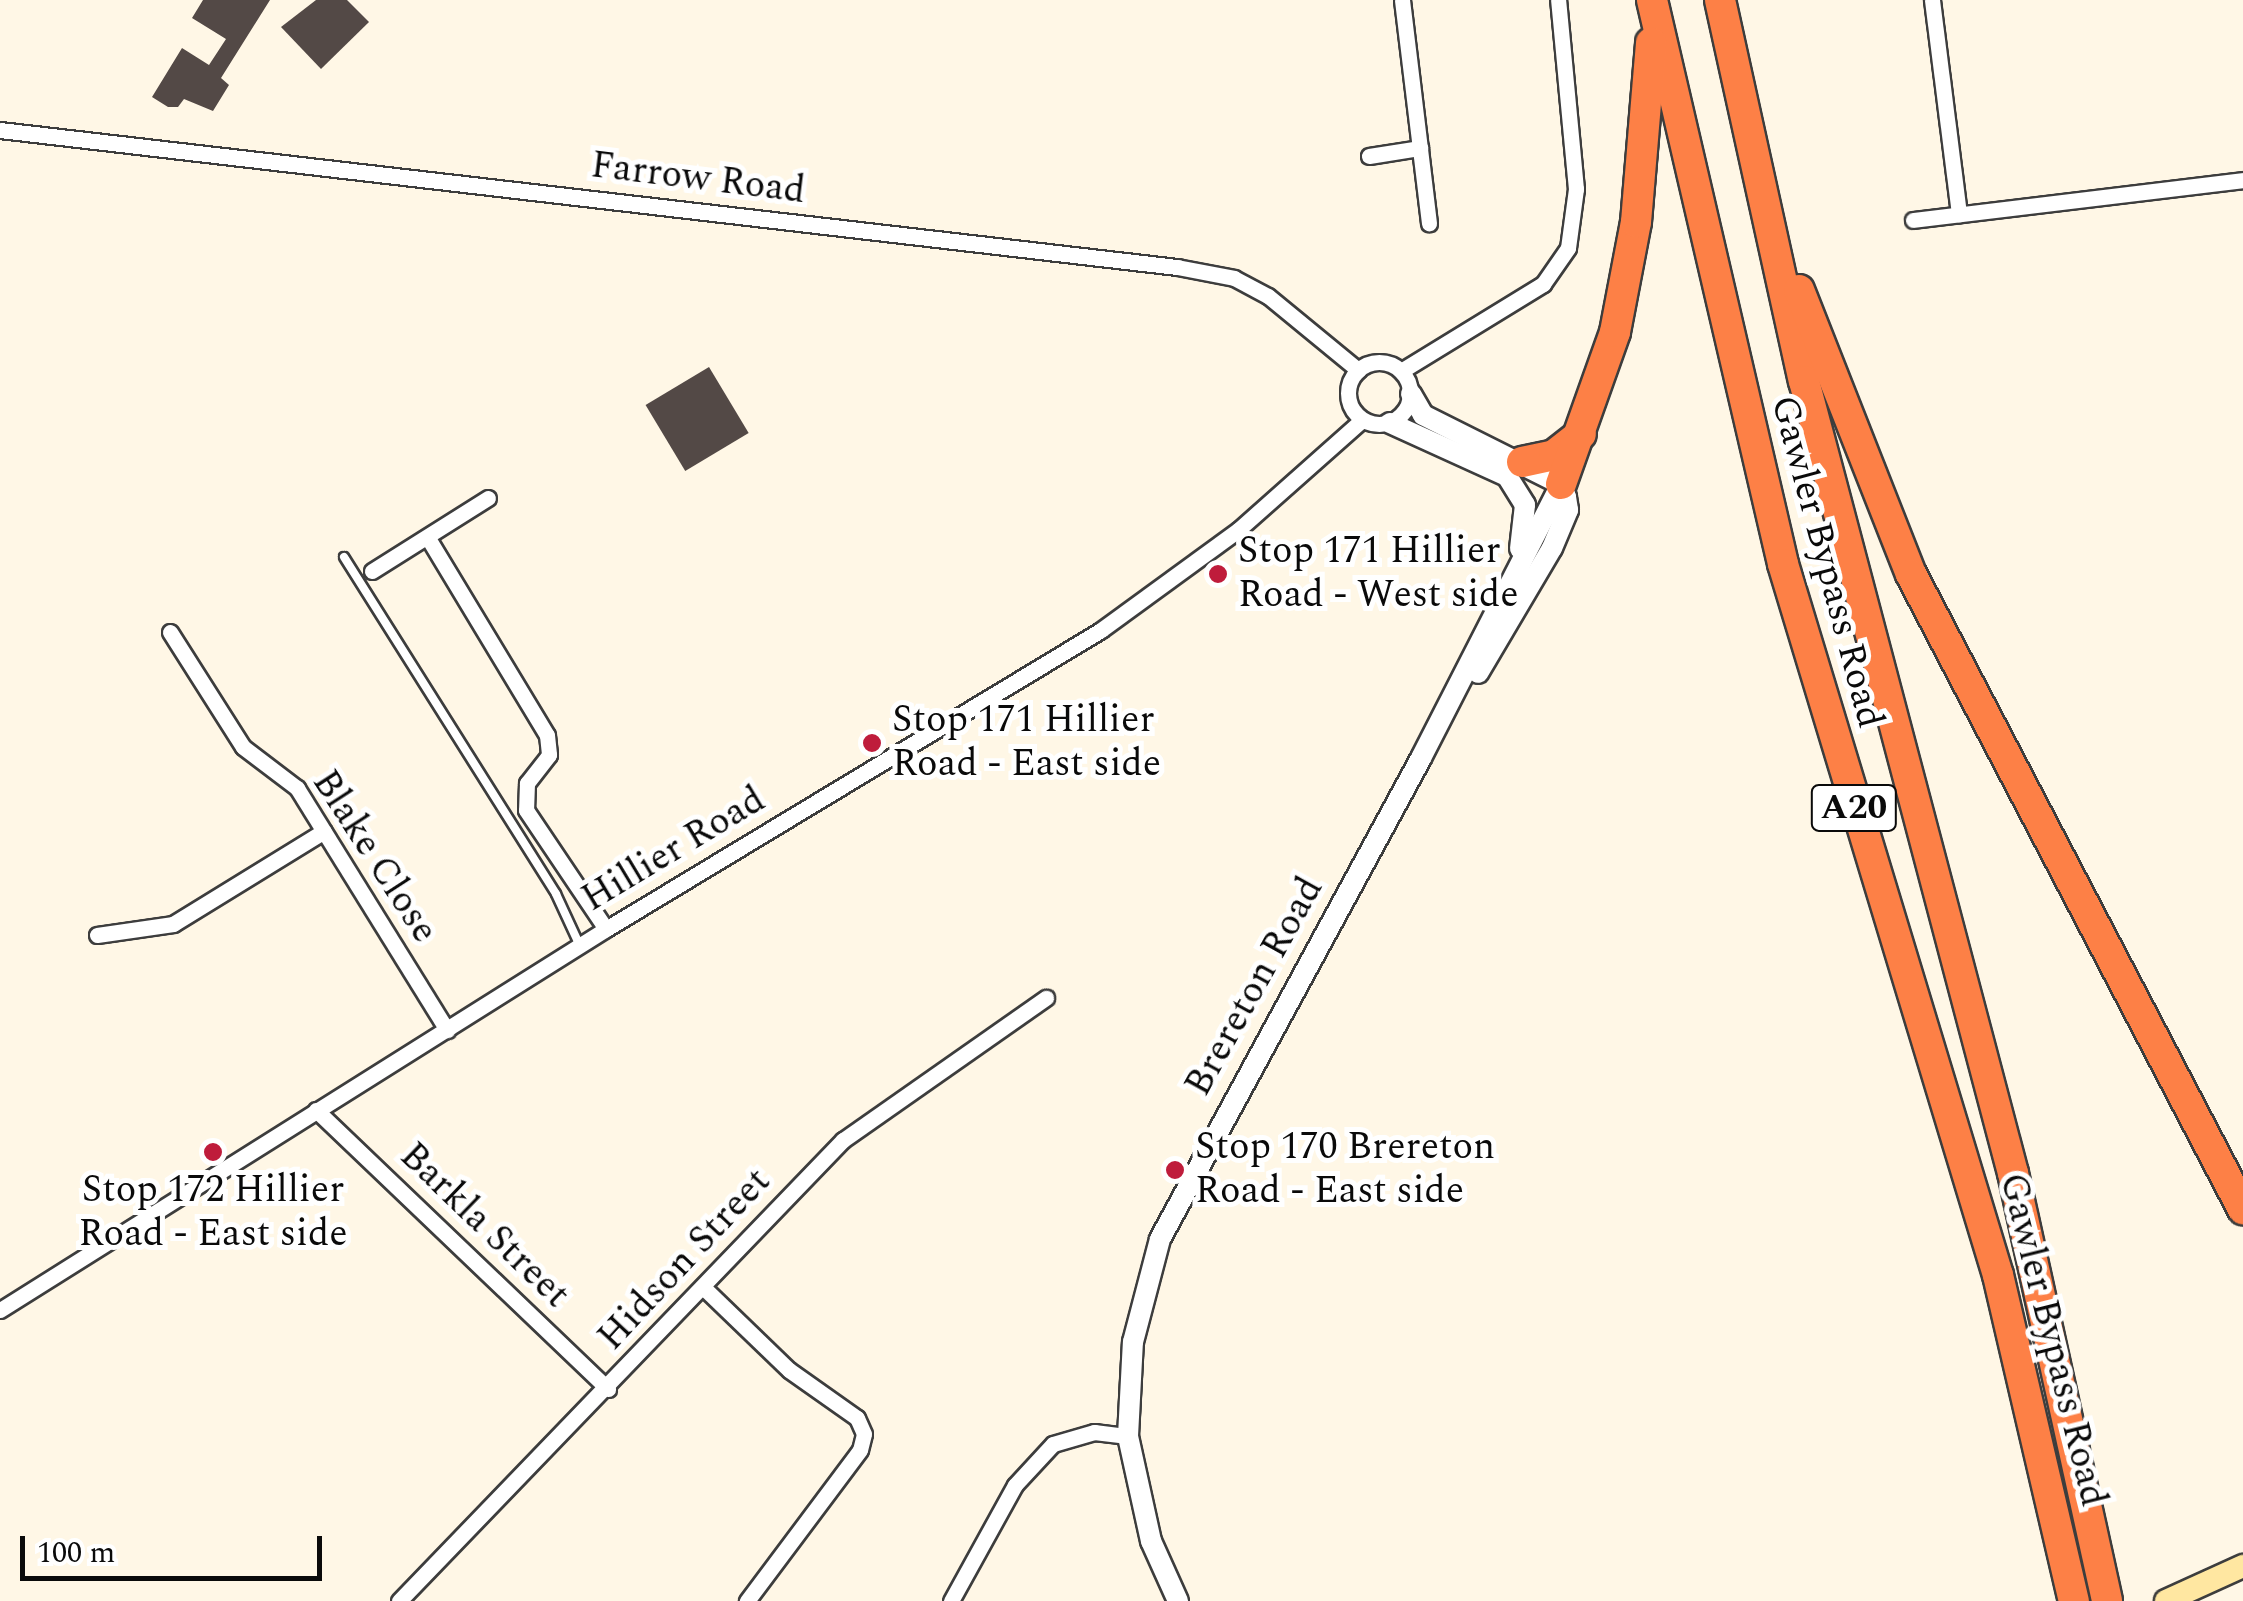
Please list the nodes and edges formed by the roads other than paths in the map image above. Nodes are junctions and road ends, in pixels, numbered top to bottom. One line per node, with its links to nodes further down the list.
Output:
1 (1402, 0): 7 (street)
2 (1558, 0): 15 (street)
3 (1720, 0): 10 (highway, Gawler Bypass Road / A20)
4 (1932, 0): 11 (street)
5 (1652, 5): 19 (highway); 47 (highway, Gawler Bypass Road / A20)
6 (0, 130): 14 (street, Farrow Road)
7 (1420, 148): 8 (street); 13 (street)
8 (1369, 156)
9 (2243, 180): 11 (street)
10 (1762, 194): 36 (highway); 42 (highway, Gawler Bypass Road / A20)
11 (1960, 214): 12 (street)
12 (1913, 220)
13 (1429, 223)
14 (1358, 370): 15 (street); 17 (street)
15 (1402, 371): 16 (street)
16 (1411, 394): 18 (street); 20 (street)
17 (1362, 420): 18 (street); 30 (street, Hillier Road)
18 (1390, 423): 26 (street, Brereton Road)
19 (1582, 434): 20 (highway); 21 (highway)
20 (1522, 462): 21 (street)
21 (1561, 484): 26 (street, Brereton Road); 28 (street, Brereton Road)
22 (488, 498): 23 (street)
23 (428, 538): 25 (street); 30 (street)
24 (344, 557): 32 (lane)
25 (372, 571)
26 (1508, 590): 28 (street, Brereton Road)
27 (170, 632): 29 (street, Blake Close)
28 (1421, 758): 40 (street, Brereton Road)
29 (324, 831): 31 (street); 34 (street, Blake Close)
30 (606, 929): 32 (street, Hillier Road)
31 (98, 935)
32 (580, 946): 34 (street, Hillier Road)
33 (1046, 998): 37 (street, Hidson Street)
34 (447, 1030): 35 (street, Hillier Road)
35 (316, 1110): 38 (street, Hillier Road); 39 (street, Barkla Street)
36 (2243, 1209)
37 (704, 1288): 39 (street, Hidson Street); 44 (street)
38 (0, 1310)
39 (608, 1389): 43 (street, Hidson Street)
40 (1128, 1436): 45 (street); 46 (street, Brereton Road)
41 (2243, 1566): 48 (main road)
42 (2106, 1596)
43 (399, 1601)
44 (747, 1601)
45 (950, 1601)
46 (1178, 1601)
47 (2074, 1601)
48 (2166, 1601)

